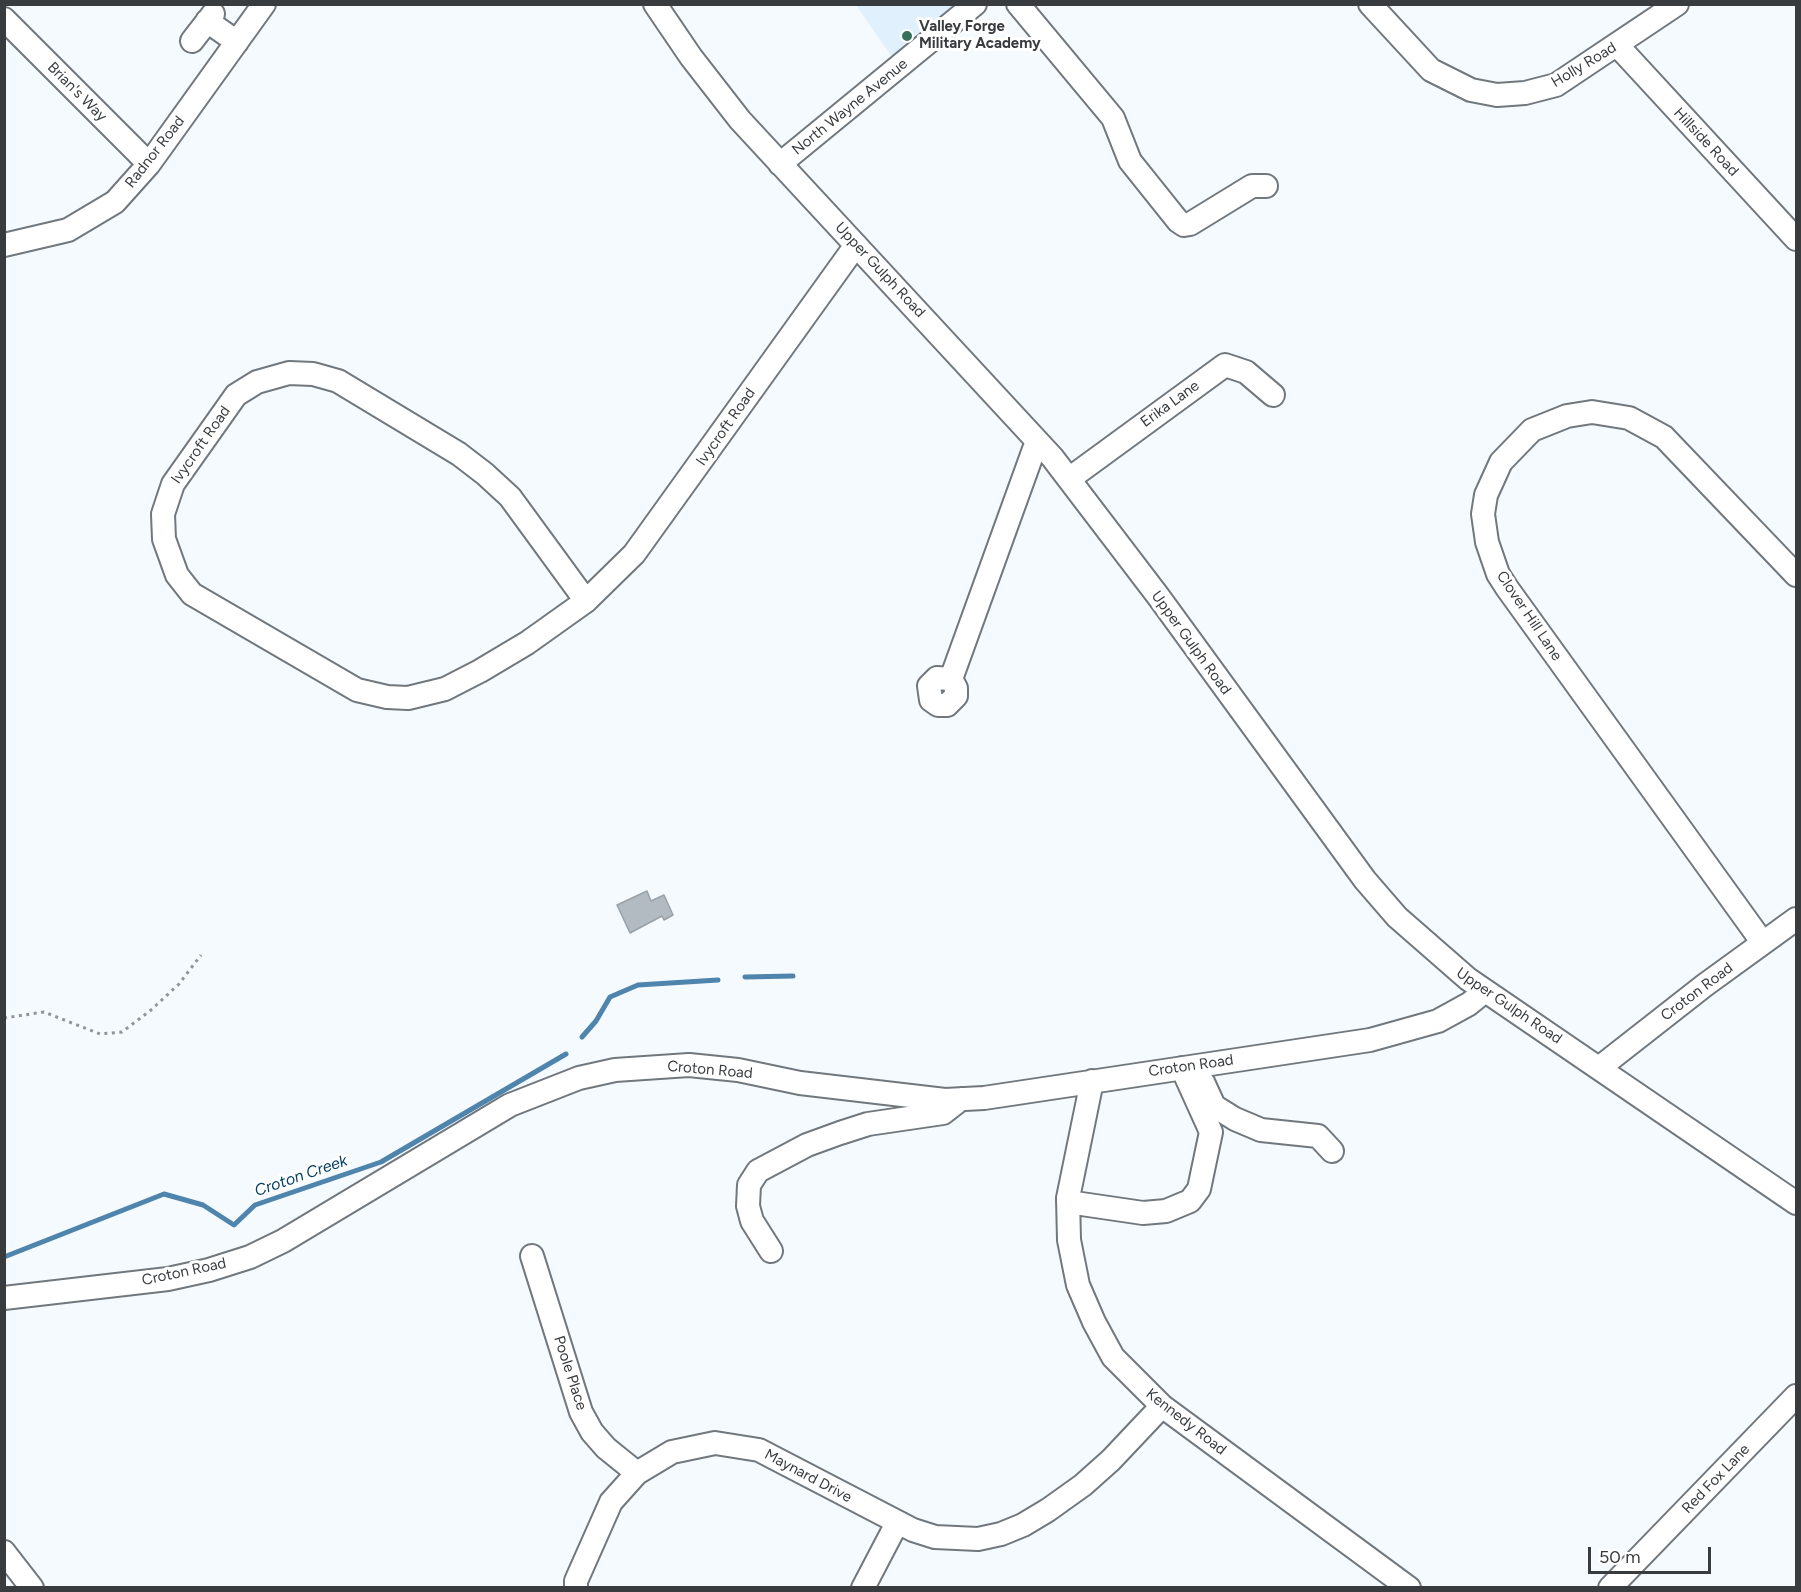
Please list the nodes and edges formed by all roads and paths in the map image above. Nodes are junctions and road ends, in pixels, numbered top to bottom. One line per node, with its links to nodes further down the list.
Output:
1 (264, 4): 9 (street, Radnor Road)
2 (655, 4): 12 (street, Upper Gulph Road)
3 (975, 4): 12 (street, North Wayne Avenue)
4 (1018, 4): 13 (street)
5 (1370, 4): 10 (street, Holly Road)
6 (1677, 4): 10 (street, Holly Road)
7 (4, 19): 11 (street, Brian's Way)
8 (192, 41): 9 (street)
9 (237, 42): 11 (street, Radnor Road)
10 (1617, 45): 14 (street, Hillside Road)
11 (149, 164): 15 (street, Radnor Road)
12 (780, 164): 16 (street, Upper Gulph Road)
13 (1266, 186)
14 (1797, 238)
15 (4, 245)
16 (856, 245): 18 (street, Upper Gulph Road); 21 (street, Ivycroft Road)
17 (1272, 395): 19 (street, Erika Lane)
18 (1037, 441): 19 (street, Upper Gulph Road); 22 (street)
19 (1069, 478): 26 (street, Upper Gulph Road)
20 (1797, 575): 24 (street, Clover Hill Lane)
21 (586, 601): 21 (street, Ivycroft Road)
22 (951, 679)
23 (1797, 918): 24 (street, Croton Road)
24 (1763, 943): 29 (street, Croton Road)
25 (201, 955): 27 (path)
26 (1485, 991): 28 (street, Croton Road); 29 (street, Upper Gulph Road)
27 (4, 1018)
28 (1190, 1067): 30 (street, Croton Road); 32 (street); 33 (street)
29 (1599, 1068): 34 (street, Upper Gulph Road)
30 (1092, 1081): 31 (street, Croton Road); 33 (street, Kennedy Road)
31 (961, 1099): 35 (street); 37 (street, Croton Road)
32 (1332, 1151)
33 (1068, 1202): 39 (street, Kennedy Road)
34 (1797, 1203)
35 (771, 1251)
36 (532, 1256): 40 (street, Poole Place)
37 (4, 1298)
38 (1797, 1396): 47 (street, Red Fox Lane)
39 (1162, 1406): 41 (street, Maynard Drive); 46 (street, Kennedy Road)
40 (637, 1473): 41 (street, Maynard Drive); 44 (street, Maynard Drive)
41 (897, 1522): 45 (street)
42 (4, 1552): 43 (street)
43 (32, 1587)
44 (576, 1587)
45 (863, 1587)
46 (1409, 1587)
47 (1610, 1587)

